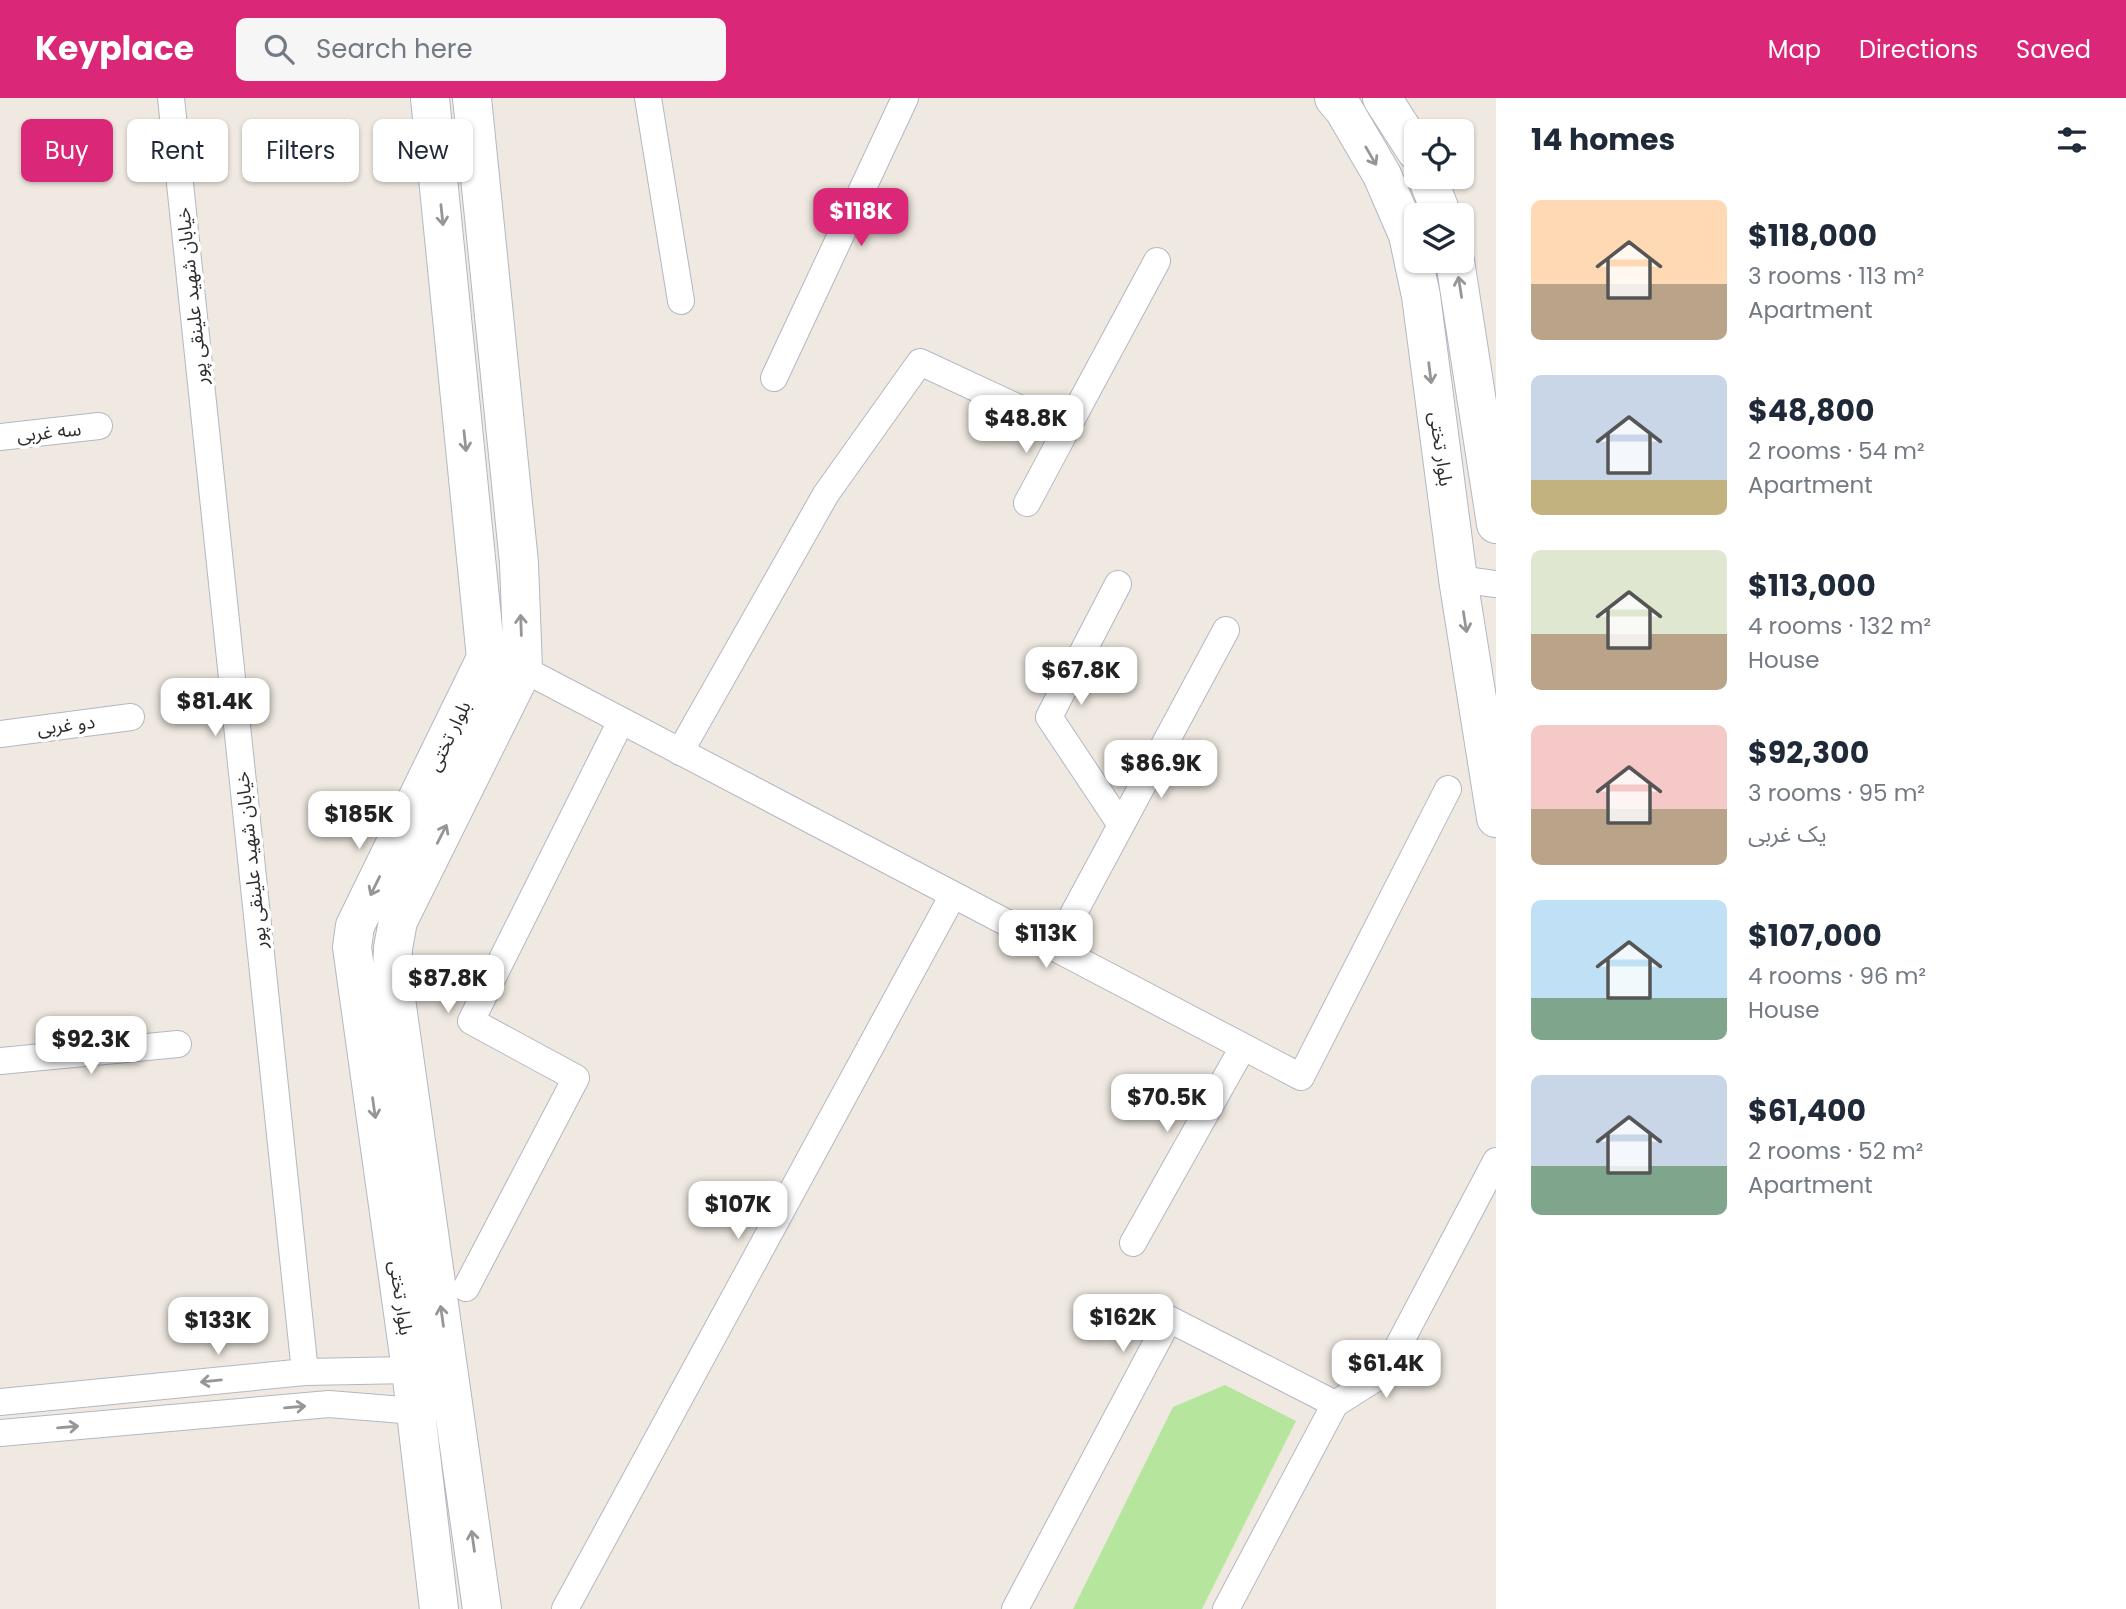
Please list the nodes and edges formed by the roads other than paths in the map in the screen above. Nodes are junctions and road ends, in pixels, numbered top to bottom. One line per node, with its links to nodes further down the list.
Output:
1 (171, 98): 41 (street, خیابان شهید علینقی پور)
2 (430, 98): 22 (street, one-way to 22)
3 (472, 98): 23 (street, بلوار تختی, one-way to 3)
4 (648, 98): 11 (street)
5 (905, 98): 12 (street)
6 (1335, 98): 18 (street, بلوار تختی, one-way to 18)
7 (1382, 98): 8 (street)
8 (1404, 132)
9 (1157, 261): 14 (street)
10 (1457, 273): 17 (street, one-way to 10)
11 (681, 301)
12 (775, 378)
13 (99, 426): 15 (street, سه غربی)
14 (1066, 430): 16 (street); 27 (street)
15 (0, 437)
16 (1027, 503)
17 (1496, 524)
18 (1458, 579): 20 (street); 29 (street, بلوار تختی, one-way to 29)
19 (1118, 584): 30 (street)
20 (1496, 584)
21 (1226, 630): 30 (street)
22 (486, 658): 23 (street); 40 (street, بلوار تختی, one-way to 40)
23 (523, 669): 25 (street); 39 (street, بلوار تختی, one-way to 23)
24 (131, 717): 26 (street, دو غربی)
25 (621, 721): 27 (street); 38 (street)
26 (0, 734)
27 (680, 752): 31 (street)
28 (1448, 789): 34 (street)
29 (1496, 818)
30 (1121, 825): 32 (street)
31 (953, 895): 32 (street); 49 (street)
32 (1055, 948): 34 (street)
33 (178, 1044): 35 (street)
34 (1243, 1047): 37 (street)
35 (0, 1061)
36 (1496, 1161): 44 (street)
37 (1133, 1243)
38 (466, 1287)
39 (446, 1353): 40 (street); 43 (street, بلوار تختی)
40 (411, 1370): 41 (street); 45 (street, بلوار تختی)
41 (306, 1372): 42 (street, one-way to 42)
42 (0, 1402)
43 (453, 1402): 45 (street); 48 (street, بلوار تختی, one-way to 43)
44 (1335, 1404): 50 (street); 51 (street)
45 (415, 1411): 46 (street, one-way to 45); 47 (street, بلوار تختی)
46 (0, 1433)
47 (439, 1609)
48 (482, 1609)
49 (565, 1609)
50 (1015, 1609)
51 (1226, 1609)

